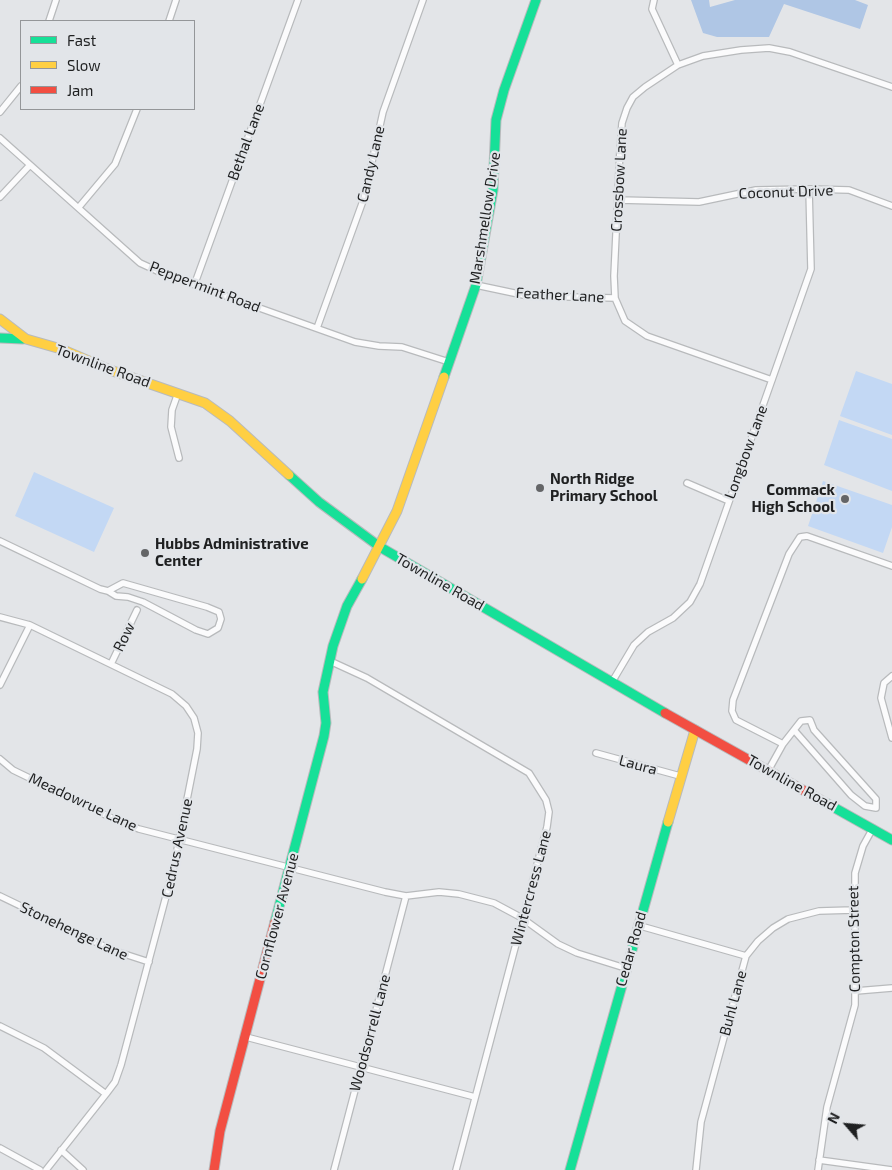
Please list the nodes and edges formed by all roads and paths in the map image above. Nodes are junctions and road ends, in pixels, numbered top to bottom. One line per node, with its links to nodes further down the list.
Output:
1 (56, 0): 7 (street)
2 (176, 0): 8 (street)
3 (298, 0): 21 (street, Bethal Lane)
4 (423, 0): 25 (street, Candy Lane)
5 (536, 0): 22 (street, Marshmellow Drive)
6 (654, 0): 9 (street)
7 (48, 20)
8 (169, 20)
9 (678, 65): 11 (street, Crossbow Lane); 18 (street, Crossbow Lane)
10 (20, 87): 13 (street)
11 (892, 87)
12 (136, 110): 20 (street)
13 (0, 112)
14 (0, 138): 15 (street, Peppermint Road)
15 (30, 165): 17 (street); 20 (street, Peppermint Road)
16 (809, 189): 18 (street, Coconut Drive); 19 (street, Coconut Drive); 29 (street, Longbow Lane)
17 (0, 197)
18 (619, 200): 23 (street, Crossbow Lane)
19 (892, 206)
20 (78, 207): 21 (street, Peppermint Road)
21 (195, 283): 25 (street, Peppermint Road)
22 (476, 285): 23 (street, Feather Lane); 28 (street, Marshmellow Drive)
23 (615, 298): 29 (street, Crossbow Lane)
24 (0, 319): 27 (street, Townline Road)
25 (317, 328): 28 (street, Peppermint Road)
26 (0, 338): 27 (street)
27 (26, 339): 30 (street, Townline Road)
28 (449, 362): 35 (street, Marshmellow Drive)
29 (772, 380): 33 (street, Longbow Lane)
30 (178, 392): 31 (street); 35 (street, Townline Road)
31 (179, 458)
32 (687, 483): 33 (street)
33 (728, 501): 44 (street, Longbow Lane)
34 (0, 541): 37 (street)
35 (380, 547): 41 (street, Cornflower Avenue); 44 (street, Townline Road)
36 (892, 566): 49 (street)
37 (108, 591): 37 (street)
38 (137, 610): 42 (street, Row)
39 (0, 617): 40 (street, Cedrus Avenue)
40 (30, 625): 42 (street, Cedrus Avenue); 45 (street)
41 (330, 661): 57 (street, Cornflower Avenue); 61 (street, Wintercress Lane)
42 (110, 664): 55 (street, Cedrus Avenue)
43 (892, 676): 48 (street)
44 (612, 682): 46 (street, Townline Road)
45 (0, 685)
46 (695, 730): 52 (street, Townline Road); 53 (street, Cedar Road)
47 (794, 730): 47 (street); 49 (street)
48 (892, 738)
49 (783, 744): 52 (street)
50 (596, 753): 53 (street, Laura)
51 (0, 759): 55 (street, Meadowrue Lane)
52 (768, 770): 54 (street, Townline Road)
53 (680, 776): 62 (street, Cedar Road)
54 (872, 828): 56 (street, Townline Road); 60 (street, Compton Street)
55 (180, 839): 57 (street, Meadowrue Lane); 64 (street, Cedrus Avenue)
56 (892, 840)
57 (290, 868): 59 (street, Meadowrue Lane); 69 (street, Cornflower Avenue)
58 (0, 896): 64 (street, Stonehenge Lane)
59 (406, 896): 61 (street, Meadowrue Lane); 70 (street, Woodsorrell Lane)
60 (853, 910): 63 (street, Buhl Lane); 67 (street, Compton Street)
61 (522, 918): 65 (street, Meadowrue Lane); 72 (street, Wintercress Lane)
62 (637, 925): 63 (street); 65 (street, Cedar Road)
63 (746, 956): 83 (street, Buhl Lane)
64 (149, 962): 71 (street, Cedrus Avenue)
65 (625, 968): 82 (street, Cedar Road)
66 (892, 988): 67 (street)
67 (856, 991): 75 (street, Compton Street)
68 (0, 1026): 71 (street)
69 (246, 1037): 70 (street); 79 (street, Cornflower Avenue)
70 (361, 1067): 72 (street); 80 (street, Woodsorrell Lane)
71 (106, 1094): 74 (street, Cedrus Avenue)
72 (475, 1097): 81 (street, Wintercress Lane)
73 (0, 1148): 76 (street)
74 (60, 1150): 77 (street, Cedrus Avenue); 78 (street)
75 (819, 1160): 84 (street, Compton Street); 85 (street)
76 (40, 1170)
77 (46, 1170)
78 (83, 1170)
79 (214, 1170)
80 (334, 1170)
81 (456, 1170)
82 (570, 1170)
83 (696, 1170)
84 (818, 1170)
85 (892, 1170)

